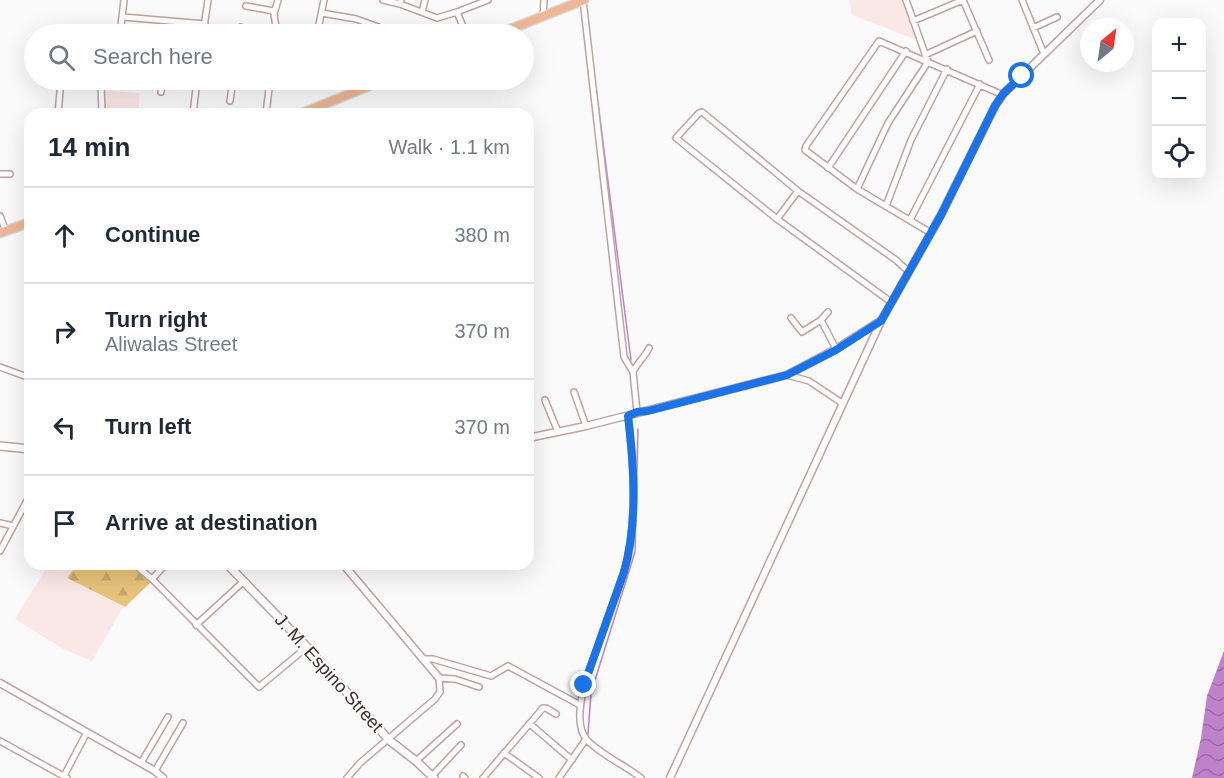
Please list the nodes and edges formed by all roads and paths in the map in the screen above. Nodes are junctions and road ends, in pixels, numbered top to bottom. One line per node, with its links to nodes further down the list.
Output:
1 (124, 0): 21 (street)
2 (208, 0): 25 (street)
3 (278, 0): 16 (street)
4 (324, 0): 19 (street)
5 (383, 0): 14 (street)
6 (425, 0): 17 (street)
7 (488, 0): 18 (street)
8 (544, 0): 20 (street)
9 (584, 0): 20 (highway); 74 (street)
10 (906, 0): 23 (street)
11 (963, 0): 23 (street); 32 (street)
12 (1022, 0): 31 (street)
13 (1100, 0): 34 (street)
14 (400, 2): 17 (street)
15 (246, 6): 16 (street)
16 (274, 12): 26 (street)
17 (422, 12): 18 (street)
18 (457, 12): 29 (street)
19 (322, 13): 27 (street); 28 (street)
20 (543, 15): 30 (highway)
21 (123, 17): 24 (street); 25 (street)
22 (1057, 17): 31 (street)
23 (913, 21): 35 (street)
24 (122, 24)
25 (205, 24)
26 (276, 24)
27 (319, 24)
28 (370, 24)
29 (462, 24)
30 (522, 24)
31 (1033, 28): 34 (street)
32 (976, 31): 35 (street); 36 (street)
33 (906, 51): 37 (street); 53 (street); 53 (street)
34 (1044, 54): 46 (street)
35 (925, 55): 37 (street)
36 (988, 60)
37 (928, 62): 38 (street); 56 (street)
38 (947, 69): 39 (street); 58 (street)
39 (981, 84): 46 (street); 61 (street)
40 (60, 90): 48 (street)
41 (101, 90): 49 (street)
42 (196, 90): 50 (street)
43 (232, 90): 47 (street)
44 (269, 90): 51 (street)
45 (359, 90): 52 (highway)
46 (1003, 94): 64 (street)
47 (230, 101)
48 (59, 108)
49 (102, 108)
50 (194, 108)
51 (267, 108)
52 (315, 108)
53 (828, 168): 56 (street)
54 (0, 174): 55 (street)
55 (10, 174)
56 (857, 189): 58 (street)
57 (798, 191): 60 (street); 60 (street); 65 (street)
58 (886, 206): 61 (street)
59 (0, 216): 63 (street)
60 (777, 219): 66 (street)
61 (910, 220): 64 (street)
62 (24, 224): 63 (highway)
63 (3, 232)
64 (931, 233): 65 (street)
65 (909, 272): 66 (street)
66 (891, 302): 70 (street)
67 (828, 312): 69 (street)
68 (791, 318): 69 (street)
69 (820, 320): 72 (street)
70 (881, 321): 72 (street); 79 (street)
71 (649, 348): 74 (street)
72 (836, 350): 75 (street)
73 (0, 367): 76 (street)
74 (633, 372): 80 (street)
75 (787, 375): 79 (street); 80 (street)
76 (24, 376)
77 (574, 392): 82 (street)
78 (544, 400): 83 (street)
79 (842, 403): 127 (street)
80 (637, 412): 81 (street)
81 (628, 416): 82 (street); 103 (street)
82 (586, 426): 83 (street)
83 (558, 432): 84 (street)
84 (534, 437)
85 (0, 446): 86 (main road)
86 (24, 448)
87 (24, 506): 89 (street)
88 (0, 523): 89 (street)
89 (13, 526): 90 (street)
90 (0, 551)
91 (141, 570): 95 (street)
92 (160, 570): 95 (street)
93 (233, 570): 96 (main road, J. M. Espino Street)
94 (349, 570): 99 (street)
95 (152, 579): 97 (street)
96 (244, 581): 97 (street); 98 (main road, J. M. Espino Street)
97 (196, 625): 98 (street)
98 (307, 647): 111 (main road, J. M. Espino Street)
99 (424, 659): 100 (street); 103 (street)
100 (439, 678): 102 (street); 111 (street)
101 (0, 683): 109 (street)
102 (479, 687)
103 (580, 705): 110 (street)
104 (556, 714): 108 (street)
105 (168, 717): 117 (street)
106 (183, 723): 118 (street)
107 (457, 724): 116 (street)
108 (530, 724): 114 (street); 115 (street)
109 (87, 732): 117 (street); 119 (street)
110 (586, 739): 115 (street); 126 (street)
111 (389, 740): 116 (main road, J. M. Espino Street); 122 (street)
112 (0, 741): 119 (street)
113 (461, 745): 120 (street)
114 (504, 753): 123 (street); 124 (street)
115 (572, 760): 125 (street)
116 (416, 761): 120 (main road, J. M. Espino Street)
117 (141, 763): 118 (street)
118 (154, 771): 121 (street)
119 (66, 777)
120 (433, 777)
121 (162, 778)
122 (346, 778)
123 (483, 778)
124 (538, 778)
125 (559, 778)
126 (641, 778)
127 (670, 778)

